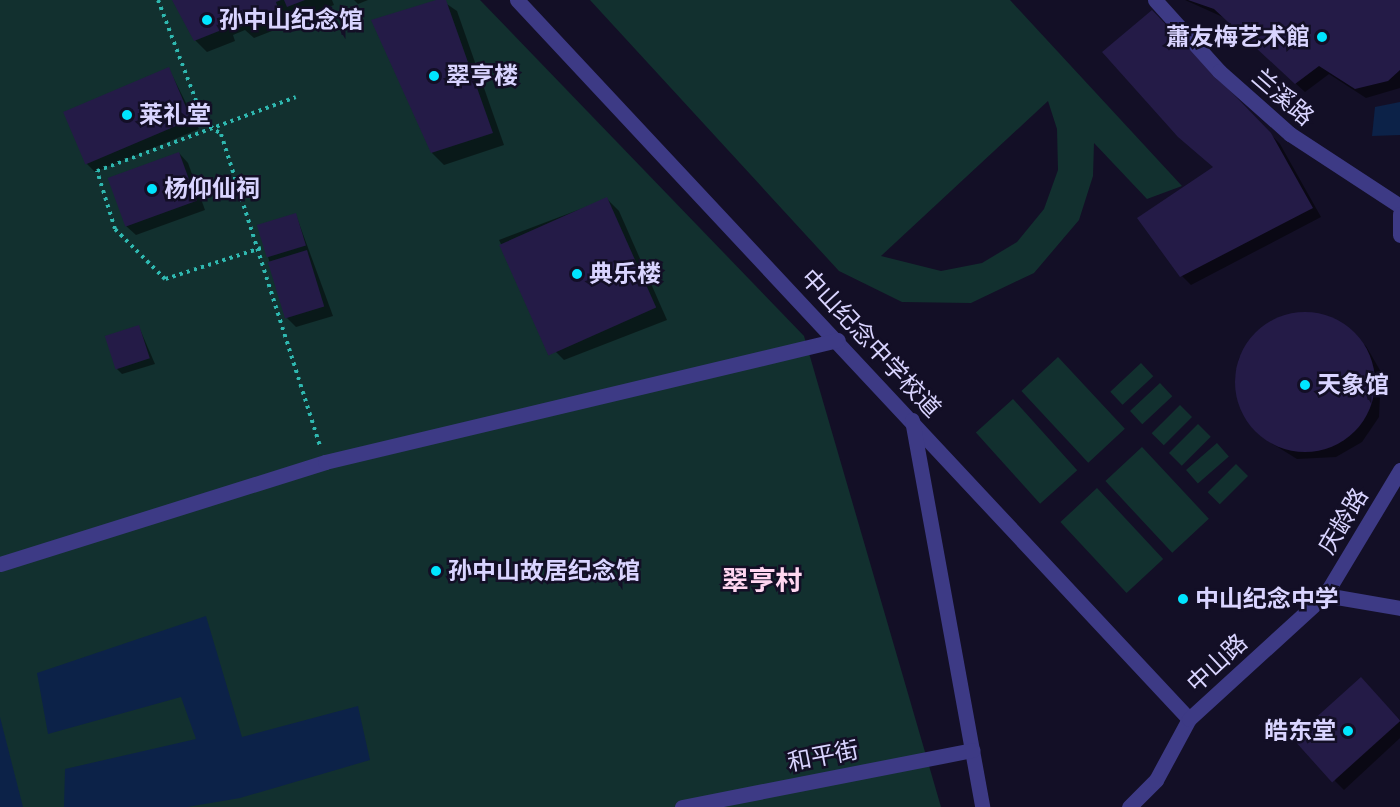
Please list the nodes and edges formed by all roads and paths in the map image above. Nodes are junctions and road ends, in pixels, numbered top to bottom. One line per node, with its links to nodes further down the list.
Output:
1 (158, 0): 5 (path)
2 (516, 0): 10 (street, 中山纪念中学校道)
3 (1155, 0): 6 (street, 兰溪路)
4 (296, 97): 5 (path)
5 (215, 128): 9 (path); 9 (path)
6 (1400, 206)
7 (1400, 214): 8 (street)
8 (1400, 235)
9 (261, 248): 12 (path)
10 (838, 340): 11 (street, 中山纪念中学校道); 12 (street)
11 (912, 419): 17 (street, 中山纪念中学校道); 18 (street)
12 (324, 462): 14 (street)
13 (1400, 470): 15 (street, 庆龄路)
14 (0, 564)
15 (1325, 595): 16 (street); 17 (street, 中山路)
16 (1400, 608)
17 (1189, 720): 21 (street, 中山路)
18 (972, 750): 19 (street, 和平街); 20 (street)
19 (682, 807)
20 (982, 807)
21 (1129, 807)

